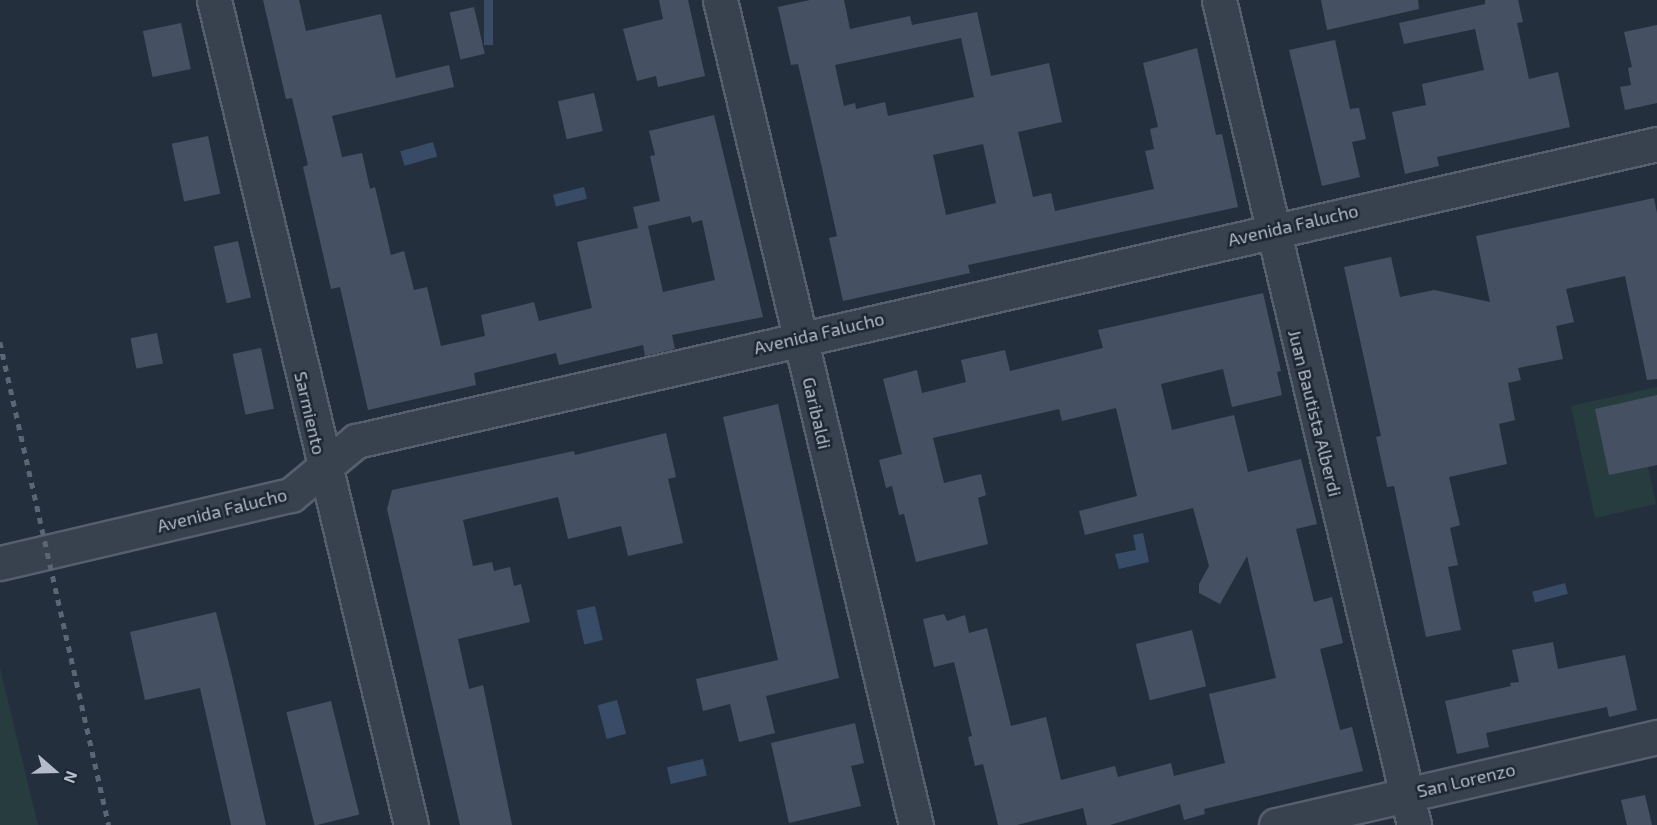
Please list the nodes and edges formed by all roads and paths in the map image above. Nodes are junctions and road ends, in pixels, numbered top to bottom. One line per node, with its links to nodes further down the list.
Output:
1 (214, 0): 7 (street, Sarmiento)
2 (720, 0): 6 (street, Garibaldi)
3 (1219, 0): 5 (street, Juan Bautista Alberdi)
4 (1657, 144): 5 (street, Avenida Falucho)
5 (1271, 230): 6 (street, Avenida Falucho); 10 (street, Juan Bautista Alberdi)
6 (799, 338): 7 (street, Avenida Falucho); 12 (street, Garibaldi)
7 (323, 467): 8 (street, Avenida Falucho); 11 (street, Sarmiento)
8 (0, 564)
9 (1657, 737): 10 (street, San Lorenzo)
10 (1407, 793): 13 (street, San Lorenzo); 14 (street, Juan Bautista Alberdi)
11 (411, 825)
12 (916, 825)
13 (1276, 825)
14 (1414, 825)

